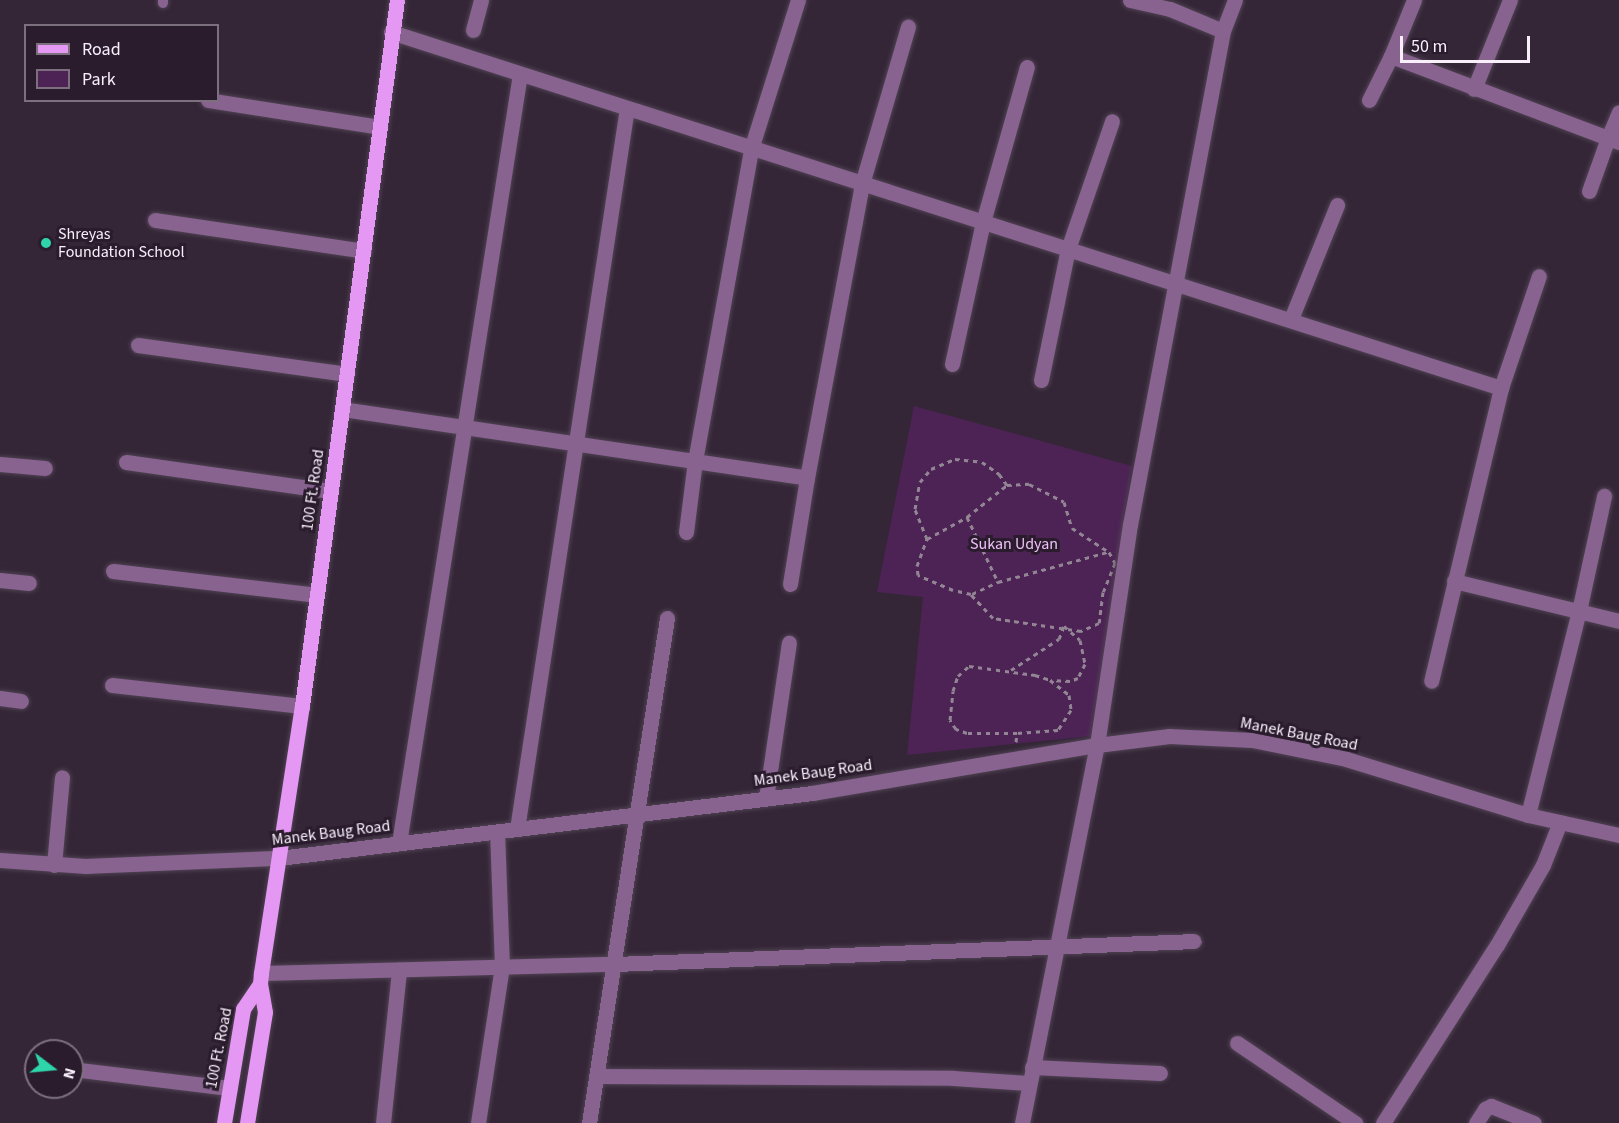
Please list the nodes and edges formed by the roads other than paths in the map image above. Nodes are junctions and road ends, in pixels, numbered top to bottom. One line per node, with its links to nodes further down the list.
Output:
1 (397, 0): 11 (main road, 100 Ft. Road)
2 (481, 0): 9 (street)
3 (798, 0): 23 (street)
4 (1130, 0): 10 (street)
5 (1235, 0): 10 (street)
6 (1414, 0): 12 (street)
7 (1510, 0): 15 (street)
8 (908, 27): 24 (street)
9 (473, 30)
10 (1223, 31): 32 (street)
11 (391, 32): 14 (street); 21 (main road, 100 Ft. Road)
12 (1391, 56): 15 (street); 16 (street)
13 (1027, 67): 28 (street)
14 (520, 74): 18 (street); 40 (street)
15 (1474, 89): 22 (street)
16 (1369, 100)
17 (219, 102): 21 (street)
18 (627, 108): 23 (street); 41 (street)
19 (1619, 112): 22 (street)
20 (1112, 121): 29 (street)
21 (380, 127): 30 (main road, 100 Ft. Road)
22 (1614, 140): 25 (street)
23 (751, 149): 24 (street); 42 (street)
24 (862, 184): 28 (street); 46 (street)
25 (1589, 191)
26 (1337, 205): 33 (street)
27 (155, 220): 30 (street)
28 (983, 222): 29 (street); 35 (street)
29 (1068, 249): 32 (street); 37 (street)
30 (364, 251): 36 (main road, 100 Ft. Road)
31 (1539, 276): 38 (street)
32 (1176, 283): 33 (street); 65 (street)
33 (1291, 319): 38 (street)
34 (138, 345): 36 (street)
35 (952, 364)
36 (347, 374): 39 (main road, 100 Ft. Road)
37 (1041, 380)
38 (1502, 388): 52 (street)
39 (342, 409): 40 (street); 47 (main road, 100 Ft. Road)
40 (464, 427): 41 (street); 74 (street)
41 (576, 444): 42 (street); 71 (street)
42 (695, 461): 46 (street); 49 (street)
43 (126, 462): 47 (street)
44 (0, 464): 45 (street)
45 (45, 468)
46 (807, 478): 54 (street)
47 (330, 491): 55 (main road, 100 Ft. Road)
48 (1604, 496): 56 (street)
49 (686, 532)
50 (113, 571): 55 (street)
51 (0, 580): 53 (street)
52 (1454, 581): 56 (street); 60 (street)
53 (29, 583)
54 (790, 584)
55 (316, 595): 64 (main road, 100 Ft. Road)
56 (1579, 611): 58 (street); 69 (street)
57 (667, 618): 68 (street)
58 (1619, 621)
59 (789, 643): 67 (street)
60 (1431, 681)
61 (112, 685): 64 (street)
62 (0, 698): 63 (street)
63 (21, 700)
64 (302, 706): 75 (main road, 100 Ft. Road)
65 (1097, 745): 67 (street, Manek Baug Road); 69 (street, Manek Baug Road); 79 (street)
66 (62, 777): 77 (street)
67 (766, 798): 68 (street, Manek Baug Road)
68 (638, 815): 71 (street, Manek Baug Road); 80 (street)
69 (1528, 815): 70 (street, Manek Baug Road)
70 (1560, 822): 73 (street, Manek Baug Road); 99 (street)
71 (517, 829): 72 (street, Manek Baug Road)
72 (497, 832): 74 (street, Manek Baug Road); 81 (street)
73 (1619, 835)
74 (399, 843): 75 (street, Manek Baug Road)
75 (279, 858): 77 (street, Manek Baug Road); 83 (main road, 100 Ft. Road)
76 (0, 860): 77 (street, Manek Baug Road)
77 (54, 865)
78 (1194, 941): 79 (street)
79 (1056, 945): 80 (street); 85 (street)
80 (615, 964): 81 (street); 88 (street)
81 (502, 967): 82 (street); 95 (street)
82 (399, 970): 83 (street); 94 (street)
83 (260, 979): 90 (main road, 100 Ft. Road); 93 (main road, 100 Ft. Road)
84 (1237, 1043): 98 (street)
85 (1032, 1067): 87 (street); 89 (street)
86 (84, 1070): 90 (street)
87 (1161, 1072)
88 (597, 1076): 89 (street); 96 (street)
89 (1028, 1083): 97 (street)
90 (230, 1088): 92 (main road, 100 Ft. Road)
91 (1531, 1122): 100 (street)
92 (224, 1123)
93 (247, 1123)
94 (383, 1123)
95 (478, 1123)
96 (589, 1123)
97 (1022, 1123)
98 (1355, 1123)
99 (1383, 1123)
100 (1476, 1123)

